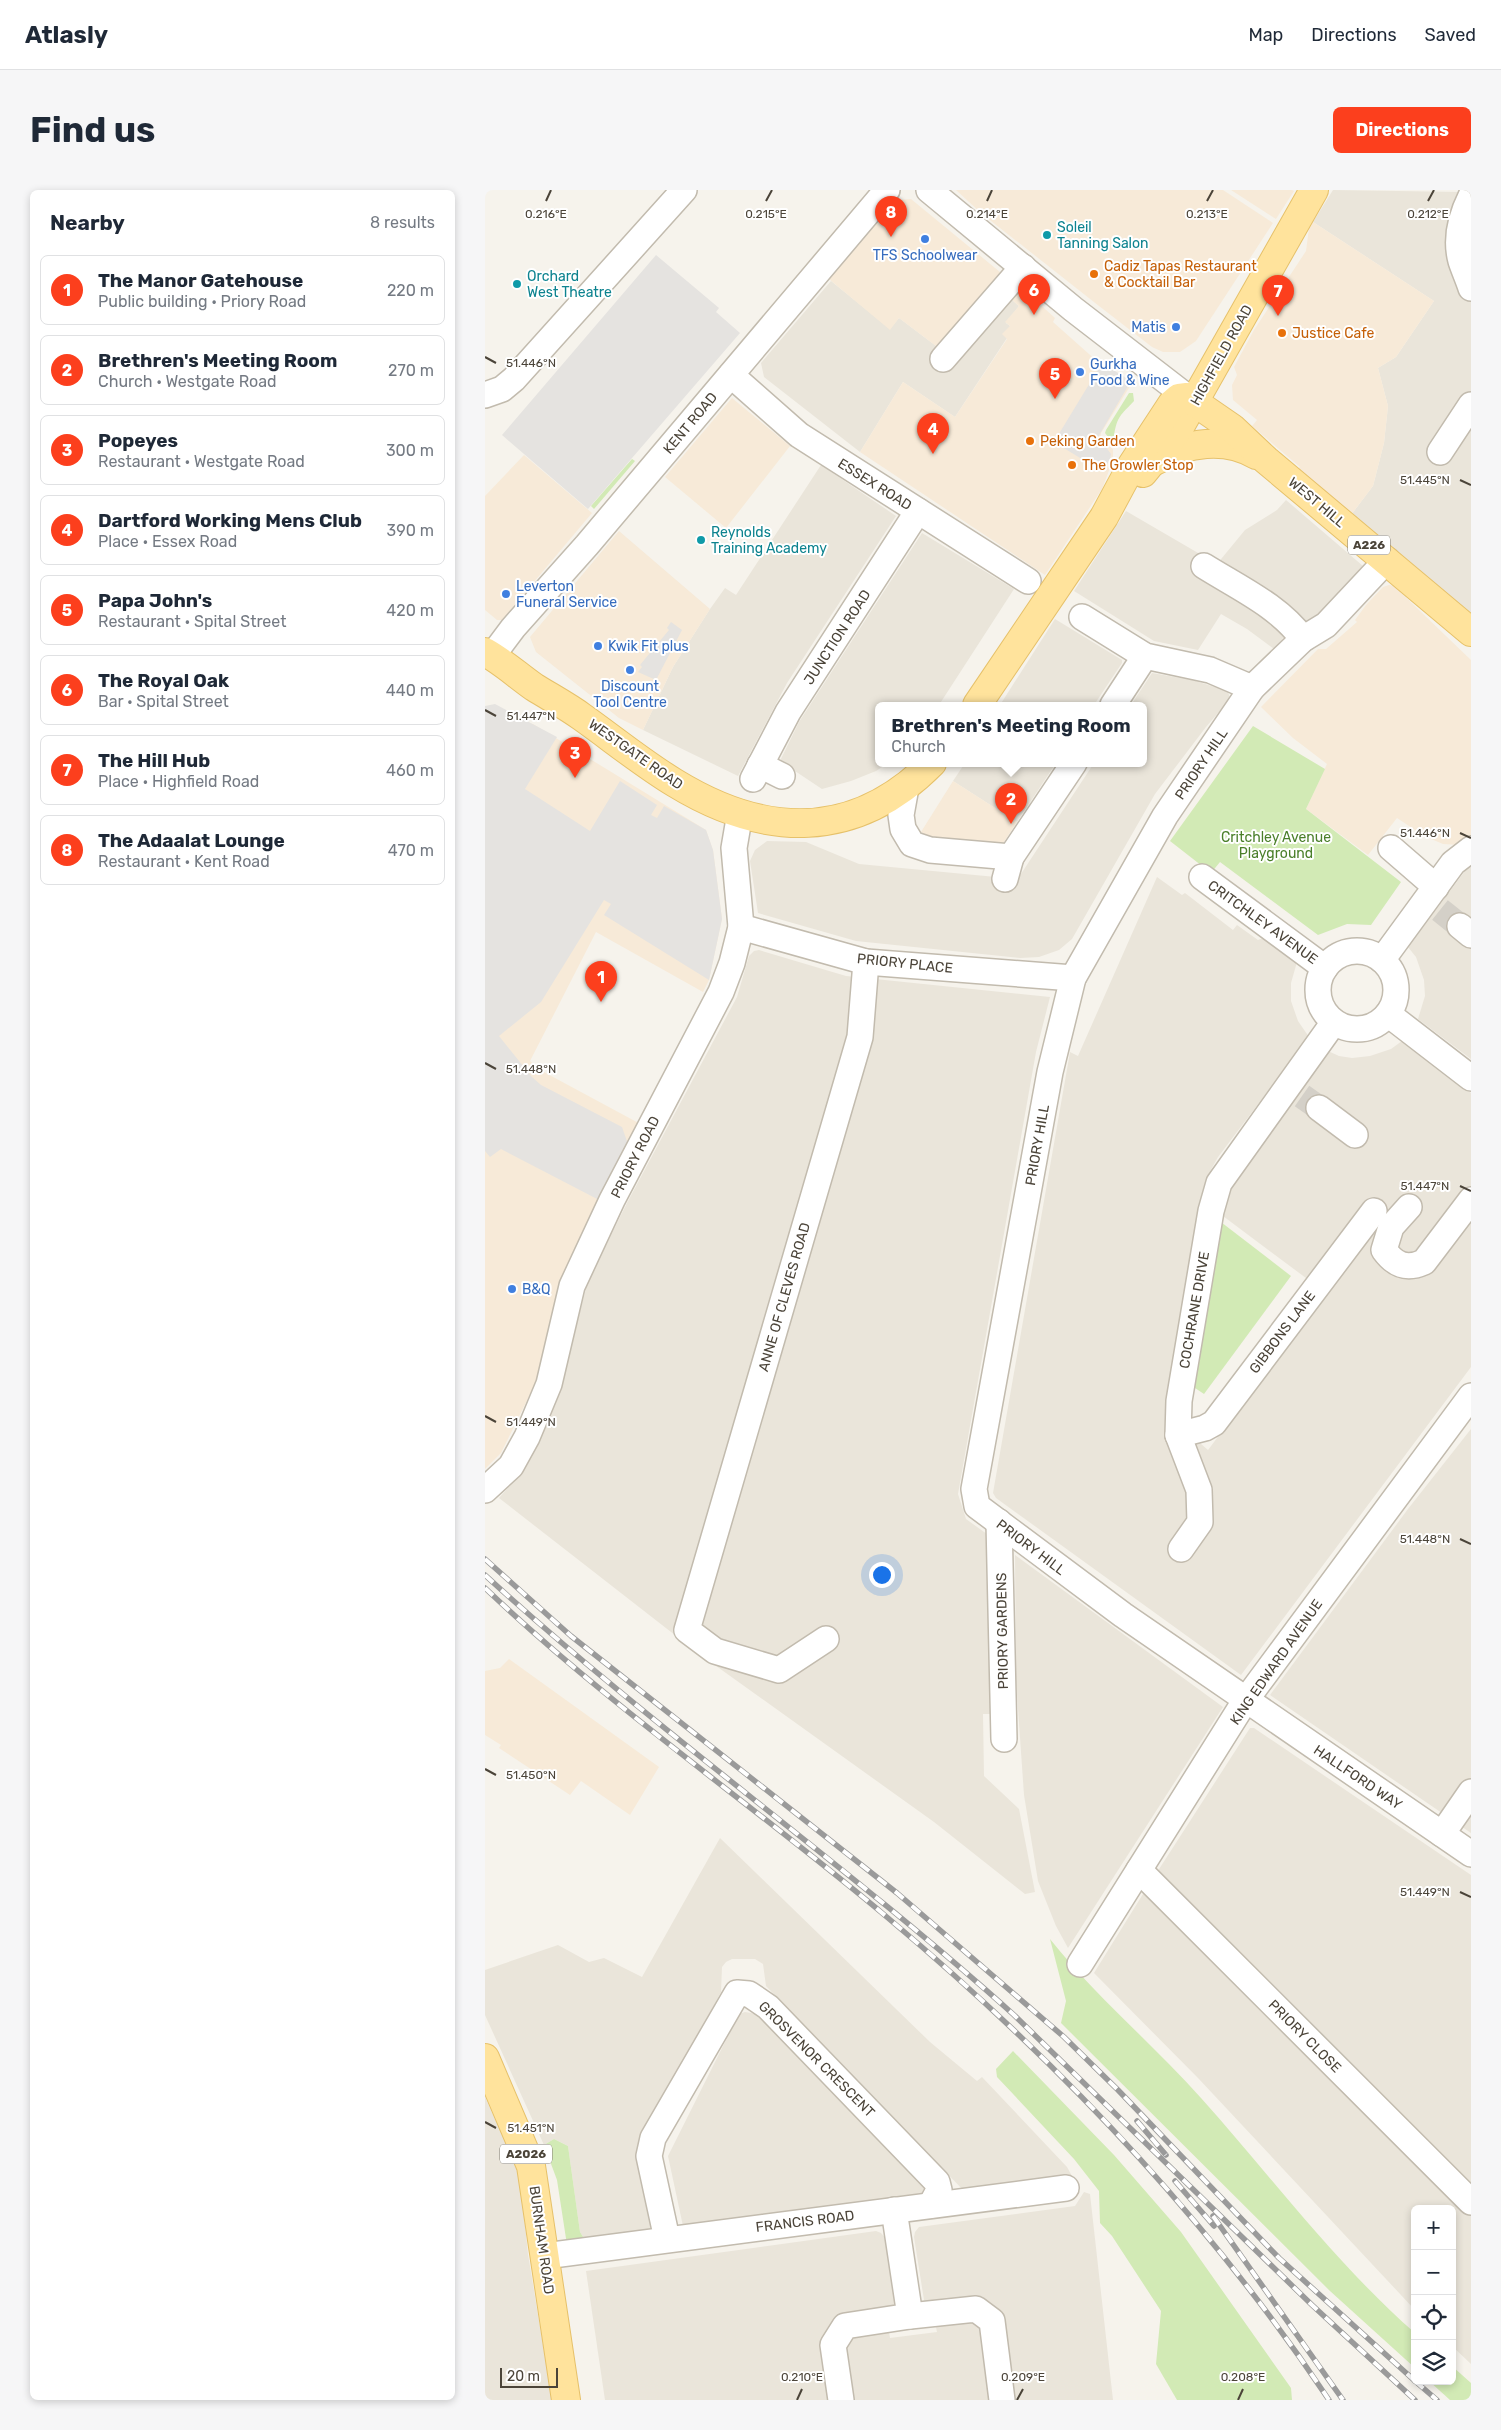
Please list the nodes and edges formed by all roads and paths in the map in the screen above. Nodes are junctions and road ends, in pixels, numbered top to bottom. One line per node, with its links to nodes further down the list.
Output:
1 (684, 190): 11 (street)
2 (887, 190): 10 (street, KENT ROAD)
3 (929, 190): 6 (street)
4 (1314, 190): 9 (main road, HIGHFIELD ROAD / A226)
5 (1471, 196): 7 (street)
6 (1023, 267): 8 (street); 12 (street)
7 (1471, 288)
8 (943, 359)
9 (1215, 367): 12 (main road, HIGHFIELD ROAD / A226); 14 (main road, A226)
10 (731, 376): 18 (street, ESSEX ROAD); 26 (street, KENT ROAD)
11 (485, 395)
12 (1191, 400): 14 (main road, A226); 17 (main road, HIGHFIELD ROAD / A226); 19 (main road, HIGHFIELD ROAD / A226)
13 (1471, 406): 15 (street)
14 (1232, 428): 16 (main road, WEST HILL / A226)
15 (1440, 452)
16 (1266, 460): 17 (main road, HIGHFIELD ROAD / A226); 20 (main road, WEST HILL / A226)
17 (1151, 464): 19 (main road, HIGHFIELD ROAD)
18 (918, 511): 22 (street, ESSEX ROAD); 33 (street, JUNCTION ROAD)
19 (1103, 518): 29 (main road, HIGHFIELD ROAD / A226)
20 (1387, 560): 24 (main road, WEST HILL / A226); 25 (street, PRIORY HILL)
21 (1204, 566): 25 (street)
22 (1028, 581)
23 (1082, 617): 27 (street)
24 (1471, 632)
25 (1303, 639): 28 (street, PRIORY HILL)
26 (489, 653): 35 (main road, WESTGATE ROAD)
27 (1145, 656): 28 (street); 30 (street)
28 (1252, 688): 44 (street, PRIORY HILL)
29 (979, 702)
30 (1115, 702)
31 (928, 767): 34 (main road)
32 (1072, 767): 34 (street)
33 (782, 776)
34 (906, 787): 35 (main road, WESTGATE ROAD)
35 (739, 813): 40 (street, PRIORY ROAD)
36 (1391, 848): 39 (street)
37 (1471, 849): 39 (street)
38 (1202, 877): 43 (street, CRITCHLEY AVENUE)
39 (1434, 899): 41 (street)
40 (741, 927): 42 (street, PRIORY PLACE); 55 (street, PRIORY ROAD)
41 (1382, 960): 43 (street); 45 (street)
42 (866, 962): 44 (street, PRIORY PLACE); 58 (street, ANNE OF CLEVES ROAD)
43 (1325, 968): 46 (street)
44 (1073, 978): 56 (street, PRIORY HILL)
45 (1388, 1014): 46 (street); 47 (street)
46 (1334, 1022): 48 (street, COCHRANE DRIVE)
47 (1471, 1078)
48 (1304, 1096): 49 (street); 54 (street, COCHRANE DRIVE)
49 (1355, 1135)
50 (1471, 1200): 51 (street)
51 (1409, 1208)
52 (1374, 1211): 54 (street, GIBBONS LANE)
53 (1471, 1396): 59 (street, KING EDWARD AVENUE)
54 (1178, 1435): 57 (street, COCHRANE DRIVE)
55 (485, 1490)
56 (999, 1522): 59 (street, PRIORY HILL); 60 (street, PRIORY GARDENS)
57 (1181, 1549)
58 (826, 1639)
59 (1245, 1701): 62 (street, HALLFORD WAY); 64 (street, KING EDWARD AVENUE)
60 (1004, 1739)
61 (1471, 1792): 62 (street)
62 (1442, 1834): 63 (street, HALLFORD WAY)
63 (1471, 1854)
64 (1139, 1870): 65 (street, KING EDWARD AVENUE); 68 (street, PRIORY CLOSE)
65 (1080, 1964)
66 (485, 2058): 72 (main road, BURNHAM ROAD / A2026)
67 (1066, 2188): 69 (street, FRANCIS ROAD)
68 (1471, 2202)
69 (931, 2205): 70 (street, FRANCIS ROAD); 71 (street, GROSVENOR CRESCENT)
70 (894, 2210): 71 (street, FRANCIS ROAD); 73 (street)
71 (667, 2239): 72 (street, FRANCIS ROAD)
72 (545, 2256): 74 (main road, BURNHAM ROAD / A2026)
73 (910, 2316): 75 (street); 76 (street)
74 (566, 2400)
75 (841, 2400)
76 (1002, 2400)

